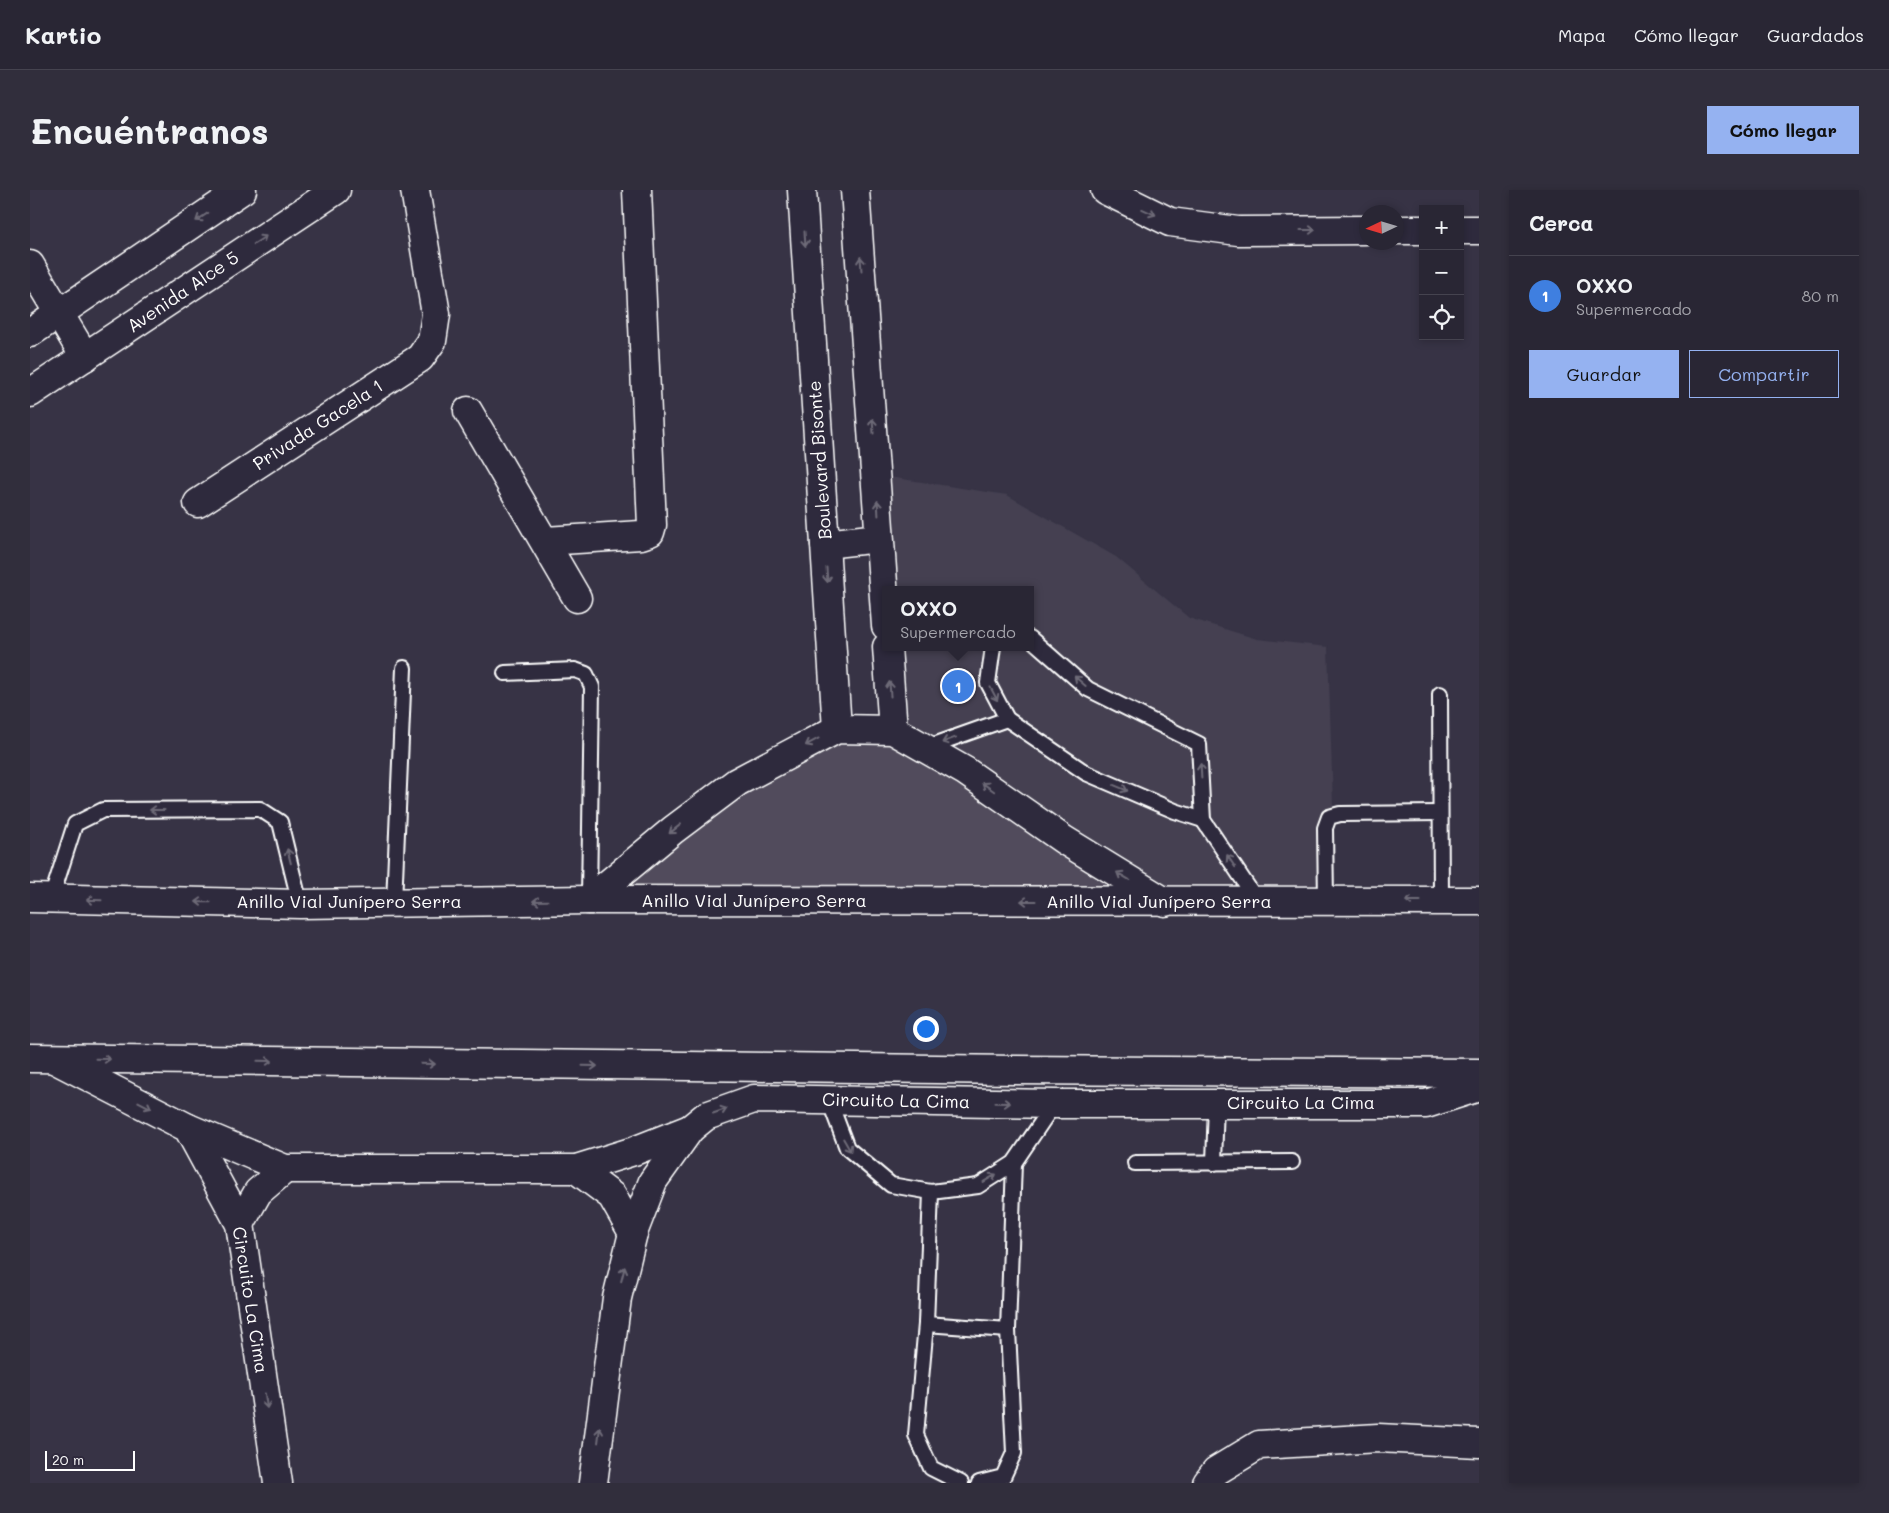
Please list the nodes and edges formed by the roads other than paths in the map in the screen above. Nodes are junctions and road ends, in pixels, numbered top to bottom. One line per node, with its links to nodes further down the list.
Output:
1 (242, 190): 14 (main road, one-way to 14)
2 (336, 190): 16 (main road, Avenida Alce 5, one-way to 2)
3 (415, 190): 19 (main road, Privada Gacela 1)
4 (637, 190): 21 (main road)
5 (802, 190): 22 (main road, Boulevard Bisonte, one-way to 22)
6 (855, 190): 20 (main road, one-way to 6)
7 (1105, 190): 8 (main road, one-way to 8)
8 (1359, 230)
9 (1404, 230): 10 (main road)
10 (1419, 230)
11 (1464, 230): 12 (main road)
12 (1479, 230)
13 (30, 265): 14 (main road)
14 (61, 314): 15 (main road); 16 (main road)
15 (30, 333)
16 (85, 356): 17 (main road, Avenida Alce 5)
17 (30, 393)
18 (468, 411): 21 (main road)
19 (198, 502)
20 (879, 538): 22 (main road); 23 (main road)
21 (544, 541): 24 (main road)
22 (825, 544): 32 (main road, Boulevard Bisonte, one-way to 32)
23 (883, 586)
24 (577, 598)
25 (1034, 641): 36 (lane, one-way to 25)
26 (887, 651): 33 (main road, one-way to 26)
27 (992, 651): 31 (lane, one-way to 31)
28 (404, 668): 44 (lane)
29 (505, 672): 38 (lane)
30 (1440, 694): 35 (lane)
31 (1007, 719): 34 (lane, one-way to 34); 36 (lane, one-way to 36)
32 (837, 729): 33 (main road); 38 (main road, one-way to 38)
33 (893, 730): 34 (main road)
34 (925, 748): 42 (main road, one-way to 34)
35 (1440, 813): 39 (lane); 40 (lane)
36 (1203, 820): 43 (lane, one-way to 36)
37 (40, 898): 45 (main road, Anillo Vial Junípero Serra, one-way to 37); 45 (lane, one-way to 37)
38 (589, 900): 42 (main road, Anillo Vial Junípero Serra, one-way to 38); 44 (main road, Anillo Vial Junípero Serra, one-way to 44)
39 (1326, 901): 40 (main road, Anillo Vial Junípero Serra, one-way to 39); 43 (main road, Anillo Vial Junípero Serra)
40 (1441, 901): 41 (main road, Anillo Vial Junípero Serra)
41 (1479, 901)
42 (1164, 902): 43 (main road, Anillo Vial Junípero Serra)
43 (1258, 902)
44 (394, 903): 45 (main road, Anillo Vial Junípero Serra)
45 (300, 904)
46 (42, 1058): 47 (main road, one-way to 47); 52 (main road, one-way to 52)
47 (1479, 1073)
48 (1479, 1087): 50 (main road, Circuito La Cima)
49 (829, 1100): 51 (main road, Circuito La Cima, one-way to 51); 53 (main road, Circuito La Cima, one-way to 49); 60 (lane, one-way to 60)
50 (1216, 1103): 51 (main road, Circuito La Cima); 56 (lane)
51 (1054, 1104): 57 (lane)
52 (188, 1128): 58 (main road); 61 (main road, Circuito La Cima)
53 (690, 1129): 59 (main road); 62 (main road, Circuito La Cima)
54 (1292, 1162): 56 (lane)
55 (1135, 1163): 56 (lane)
56 (1214, 1163)
57 (1014, 1164): 60 (lane, one-way to 57); 64 (lane)
58 (285, 1169): 59 (main road); 61 (main road)
59 (576, 1169): 62 (main road)
60 (930, 1192): 63 (lane)
61 (240, 1224): 67 (main road, Circuito La Cima, one-way to 67)
62 (633, 1233): 68 (main road, Circuito La Cima, one-way to 62)
63 (926, 1324): 64 (lane); 69 (lane)
64 (1008, 1330): 70 (lane)
65 (1479, 1443): 66 (main road)
66 (1217, 1479)
67 (278, 1483)
68 (593, 1483)
69 (961, 1483)
70 (979, 1483)

